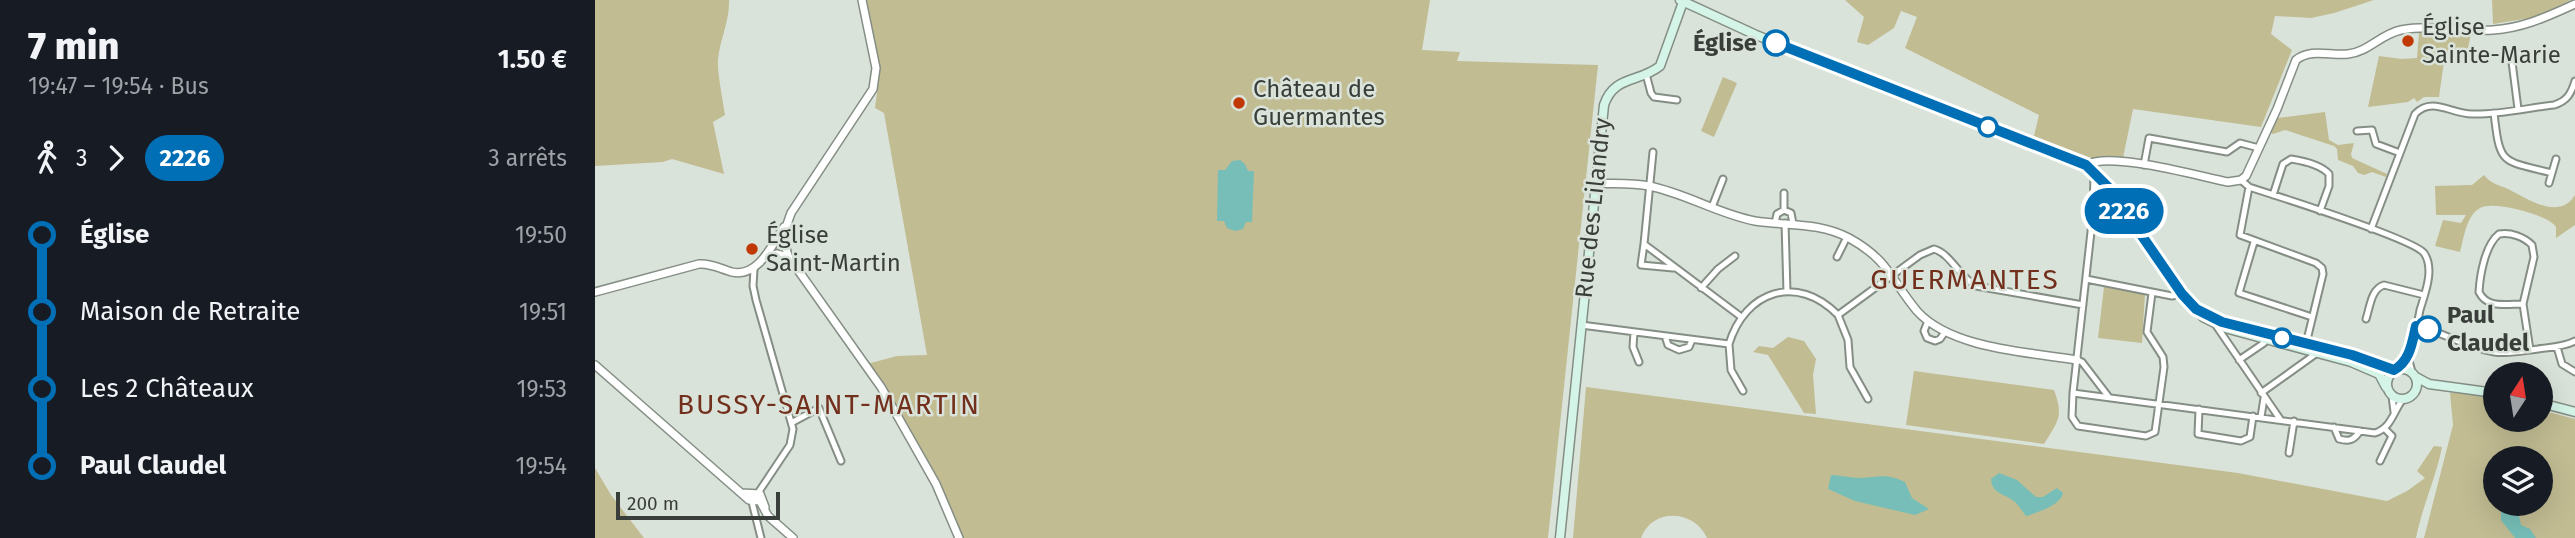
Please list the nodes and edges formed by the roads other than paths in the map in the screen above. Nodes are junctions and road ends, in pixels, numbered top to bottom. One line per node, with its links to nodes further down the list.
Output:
1 (862, 0): 30 (street)
2 (1682, 1): 5 (main road, Rue des Lilandry); 15 (main road)
3 (2575, 4): 11 (street)
4 (2525, 53): 8 (street)
5 (1646, 74): 7 (street); 21 (main road, Rue des Lilandry)
6 (2575, 81): 8 (street)
7 (1677, 100)
8 (2518, 109): 9 (street)
9 (2494, 113): 13 (street); 17 (street)
10 (2357, 131): 13 (street)
11 (2259, 148): 16 (street); 20 (street)
12 (1653, 152): 23 (street)
13 (2400, 153): 33 (street)
14 (2556, 159): 17 (street)
15 (2086, 165): 16 (street); 18 (main road)
16 (2144, 165): 20 (street)
17 (2552, 173): 22 (street)
18 (2094, 174): 45 (street); 51 (main road)
19 (1723, 179): 27 (street)
20 (2241, 180): 24 (street)
21 (1595, 183): 23 (street); 62 (main road, Rue des Lilandry)
22 (2549, 183)
23 (1650, 186): 27 (street); 36 (street)
24 (2249, 187): 26 (street); 35 (street)
25 (1783, 193): 28 (street)
26 (2273, 195): 29 (street); 29 (street)
27 (1712, 207): 31 (street)
28 (1784, 210): 31 (street); 32 (street)
29 (2321, 211): 33 (street)
30 (787, 222): 37 (street); 38 (street)
31 (1775, 223): 32 (street)
32 (1789, 223): 34 (street); 49 (street)
33 (2371, 229): 52 (street)
34 (1847, 237): 40 (street); 44 (street)
35 (2253, 242): 58 (street); 58 (street)
36 (1644, 244): 41 (street); 41 (street)
37 (765, 255): 38 (street); 42 (street)
38 (788, 256): 116 (street)
39 (1735, 256): 47 (street)
40 (1837, 257)
41 (1673, 268): 47 (street)
42 (754, 269): 43 (street); 46 (street)
43 (742, 273): 46 (street); 48 (street)
44 (1893, 275): 54 (street); 56 (street); 60 (street)
45 (2086, 279): 50 (street); 54 (street)
46 (753, 286): 103 (street)
47 (1701, 288): 57 (street)
48 (595, 292)
49 (1787, 292): 56 (street); 57 (street)
50 (2152, 293): 51 (street); 94 (street)
51 (2182, 294): 55 (main road)
52 (2424, 295): 59 (street); 63 (street)
53 (2523, 304): 53 (street); 73 (street)
54 (2083, 306): 76 (street)
55 (2196, 309): 61 (main road); 67 (main road)
56 (1837, 315): 92 (street)
57 (1741, 316): 70 (street)
58 (2312, 317): 71 (street)
59 (2367, 319)
60 (1928, 321): 65 (street); 65 (street)
61 (2215, 324): 67 (main road); 77 (street)
62 (1581, 325): 64 (street); 117 (main road, Rue des Lilandry)
63 (2416, 326): 73 (street); 75 (street)
64 (1634, 332): 66 (street); 78 (street)
65 (1945, 332): 76 (street)
66 (1665, 336): 68 (street); 68 (street)
67 (2266, 336): 71 (main road); 74 (main road); 77 (street)
68 (1692, 340): 70 (street)
69 (2575, 341): 72 (street)
70 (1729, 344): 85 (street)
71 (2306, 344): 80 (main road)
72 (2557, 346): 73 (street); 81 (street)
73 (2530, 350)
74 (2316, 353): 84 (main road); 89 (street)
75 (2408, 357): 80 (street); 82 (street)
76 (2077, 360): 87 (street); 90 (street)
77 (2239, 360): 89 (street)
78 (1639, 362)
79 (595, 365): 111 (street)
80 (2396, 369): 82 (main road); 84 (main road)
81 (2575, 372)
82 (2414, 374): 83 (main road); 88 (main road)
83 (2436, 385): 86 (main road); 88 (main road)
84 (2386, 387): 91 (main road)
85 (1743, 391)
86 (2483, 391)
87 (2073, 393): 90 (street); 94 (street)
88 (2414, 393): 93 (main road)
89 (2263, 395): 100 (street); 101 (street)
90 (2108, 396): 94 (street)
91 (2392, 396): 93 (main road); 97 (street)
92 (1868, 399)
93 (2403, 399): 97 (street)
94 (2159, 404): 96 (street)
95 (2553, 407): 98 (main road)
96 (2199, 409): 99 (street); 99 (street)
97 (2395, 412): 105 (street)
98 (2575, 412)
99 (2253, 416): 100 (street)
100 (2261, 417): 101 (street)
101 (2280, 419): 102 (street)
102 (2294, 421): 104 (street); 107 (street)
103 (793, 422): 108 (street); 110 (street)
104 (2334, 427): 106 (street); 106 (street)
105 (2385, 429): 106 (street); 109 (street)
106 (2360, 431)
107 (2289, 453)
108 (841, 461)
109 (2380, 461)
110 (758, 493): 111 (street); 112 (street); 113 (street)
111 (742, 494): 112 (street)
112 (752, 502): 113 (street); 114 (street)
113 (766, 511): 115 (street)
114 (761, 538)
115 (793, 538)
116 (959, 538)
117 (1560, 538)

